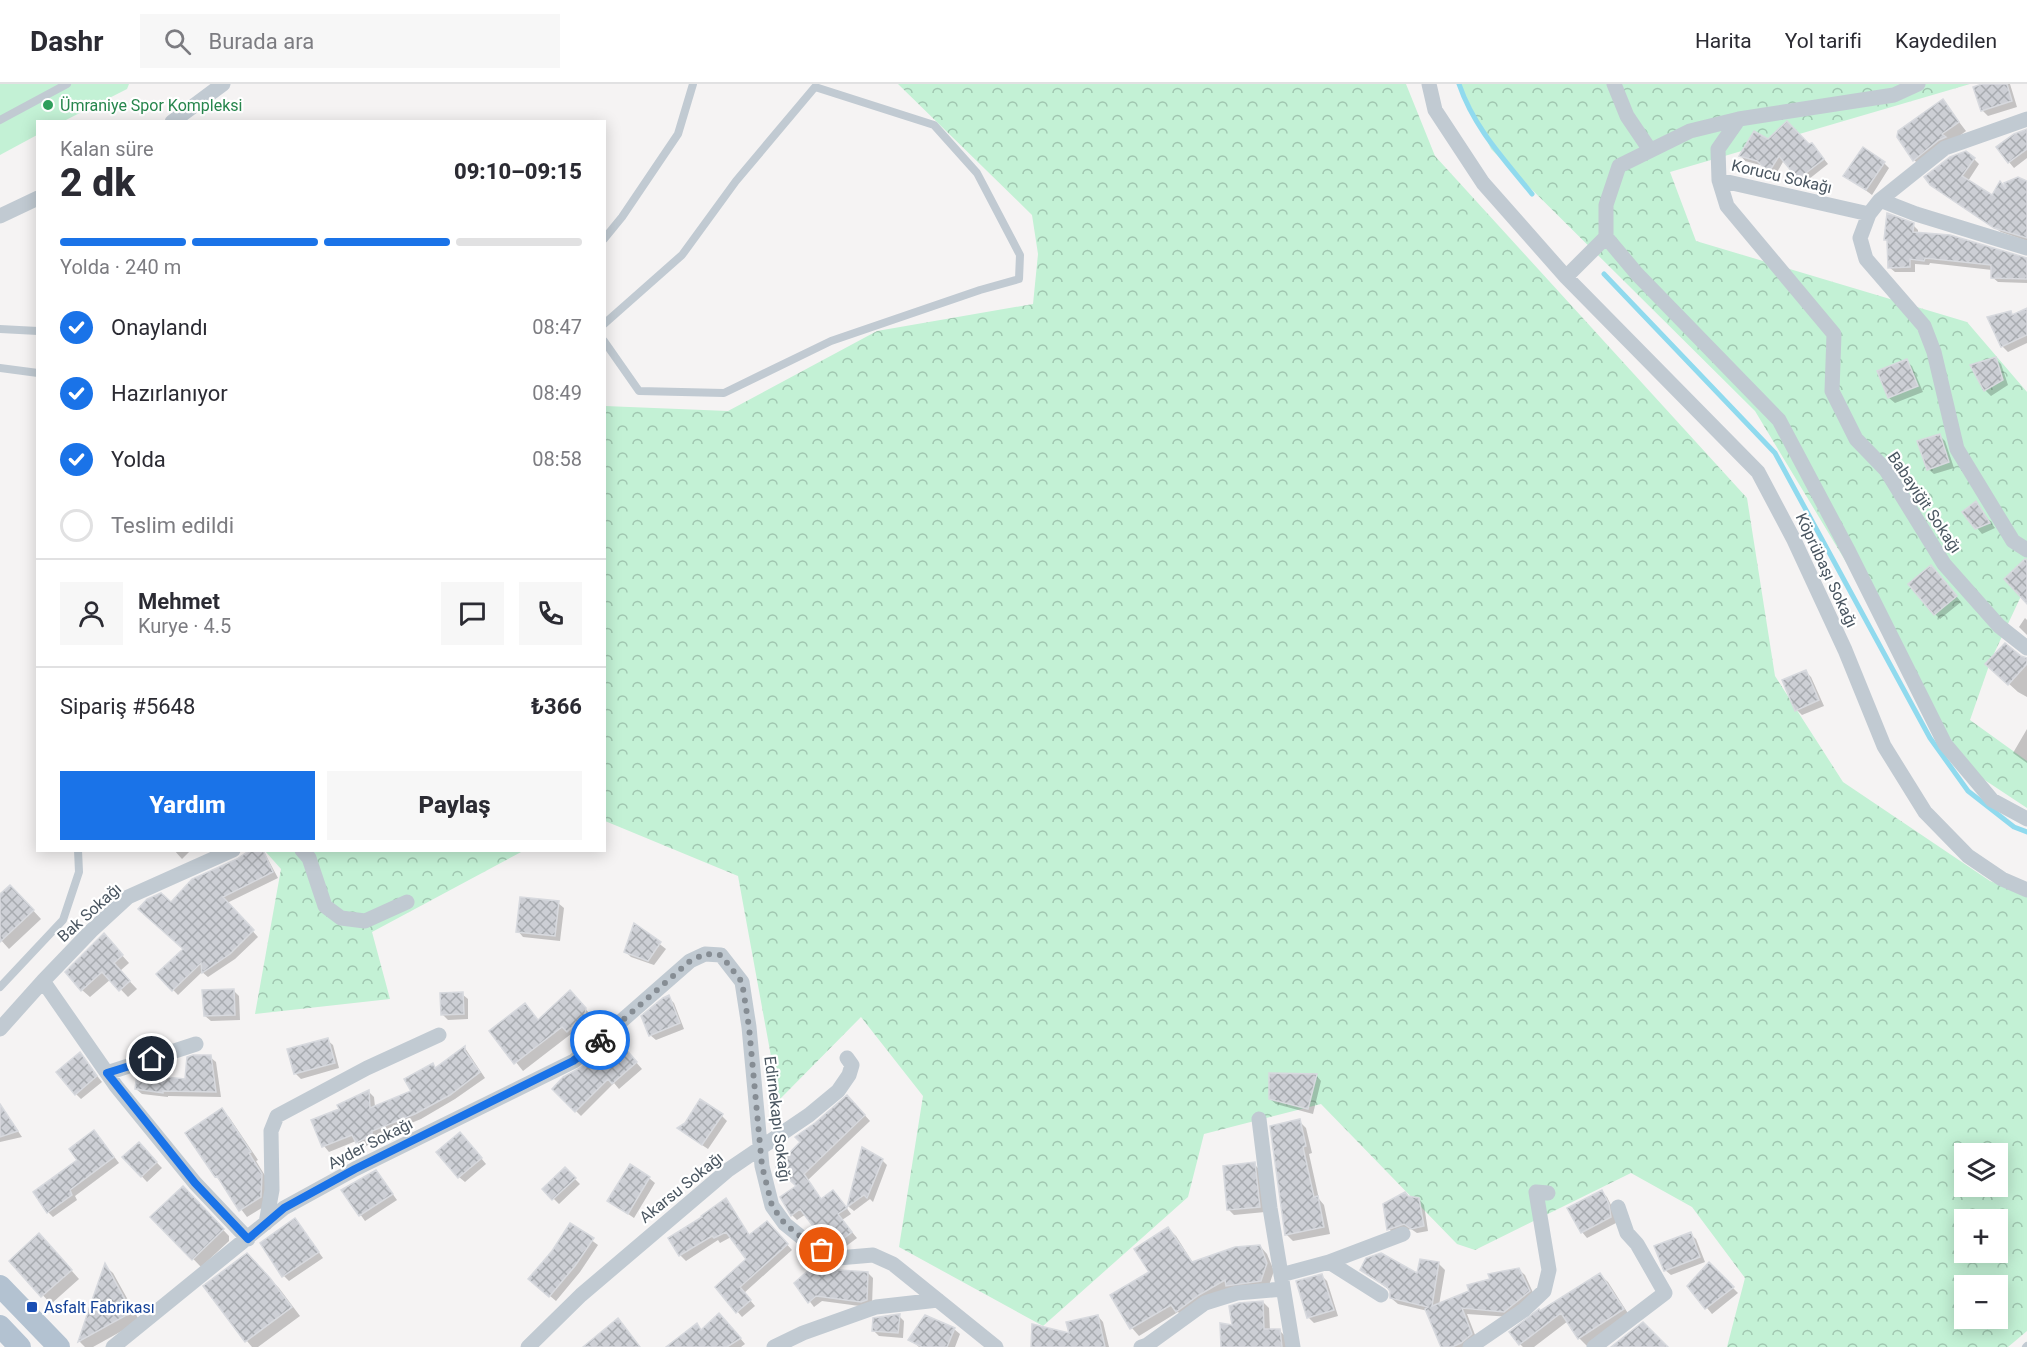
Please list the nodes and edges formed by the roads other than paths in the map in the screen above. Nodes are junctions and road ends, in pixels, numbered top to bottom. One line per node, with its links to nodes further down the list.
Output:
1 (68, 84): 10 (lane)
2 (223, 84): 11 (street)
3 (693, 84): 18 (lane)
4 (1429, 84): 21 (street, Köprübaşı Sokağı)
5 (1614, 84): 12 (street)
6 (1918, 84): 8 (street)
7 (815, 86): 22 (lane); 25 (lane)
8 (1739, 119): 12 (street); 13 (street, Korucu Sokağı)
9 (2027, 119): 15 (street)
10 (0, 120)
11 (175, 120)
12 (1650, 150): 19 (street)
13 (1719, 180): 16 (street, Korucu Sokağı); 29 (street, Babayiğit Sokağı)
14 (36, 199): 17 (street)
15 (1880, 200): 16 (street); 20 (street)
16 (1869, 214): 28 (street)
17 (0, 216)
18 (606, 237)
19 (1606, 237): 21 (street); 30 (street, Köprübaşı Sokağı)
20 (2027, 248)
21 (1566, 277): 34 (street, Köprübaşı Sokağı)
22 (606, 322)
23 (0, 329): 24 (lane)
24 (36, 331)
25 (606, 344)
26 (0, 368): 27 (lane)
27 (36, 373)
28 (2027, 550)
29 (2027, 648)
30 (2027, 819)
31 (78, 852): 37 (lane)
32 (229, 852): 36 (street, Bak Sokağı)
33 (304, 852): 35 (street)
34 (2027, 890)
35 (407, 902)
36 (43, 981): 39 (street, Bak Sokağı); 43 (street)
37 (0, 987)
38 (655, 990): 45 (street, Edirnekapı Sokağı); 48 (street, Ayder Sokağı)
39 (0, 1029)
40 (440, 1035): 48 (street)
41 (196, 1044): 43 (street)
42 (847, 1058): 45 (street, Akarsu Sokağı)
43 (107, 1073): 50 (street)
44 (1259, 1119): 52 (street)
45 (761, 1148): 55 (street, Edirnekapı Sokağı); 60 (street, Akarsu Sokağı)
46 (1548, 1193): 65 (street)
47 (1617, 1207): 66 (street)
48 (267, 1223): 50 (street, Ayder Sokağı)
49 (1403, 1234): 51 (street)
50 (248, 1239): 59 (street, Ayder Sokağı)
51 (1329, 1262): 52 (street); 54 (street)
52 (1282, 1282): 63 (street); 64 (street)
53 (0, 1286): 58 (main road)
54 (1381, 1295)
55 (938, 1300): 61 (street); 62 (street, Edirnekapı Sokağı)
56 (0, 1326): 57 (main road)
57 (20, 1347)
58 (59, 1347)
59 (113, 1347)
60 (528, 1347)
61 (774, 1347)
62 (996, 1347)
63 (1141, 1347)
64 (1293, 1347)
65 (1470, 1347)
66 (1594, 1347)

